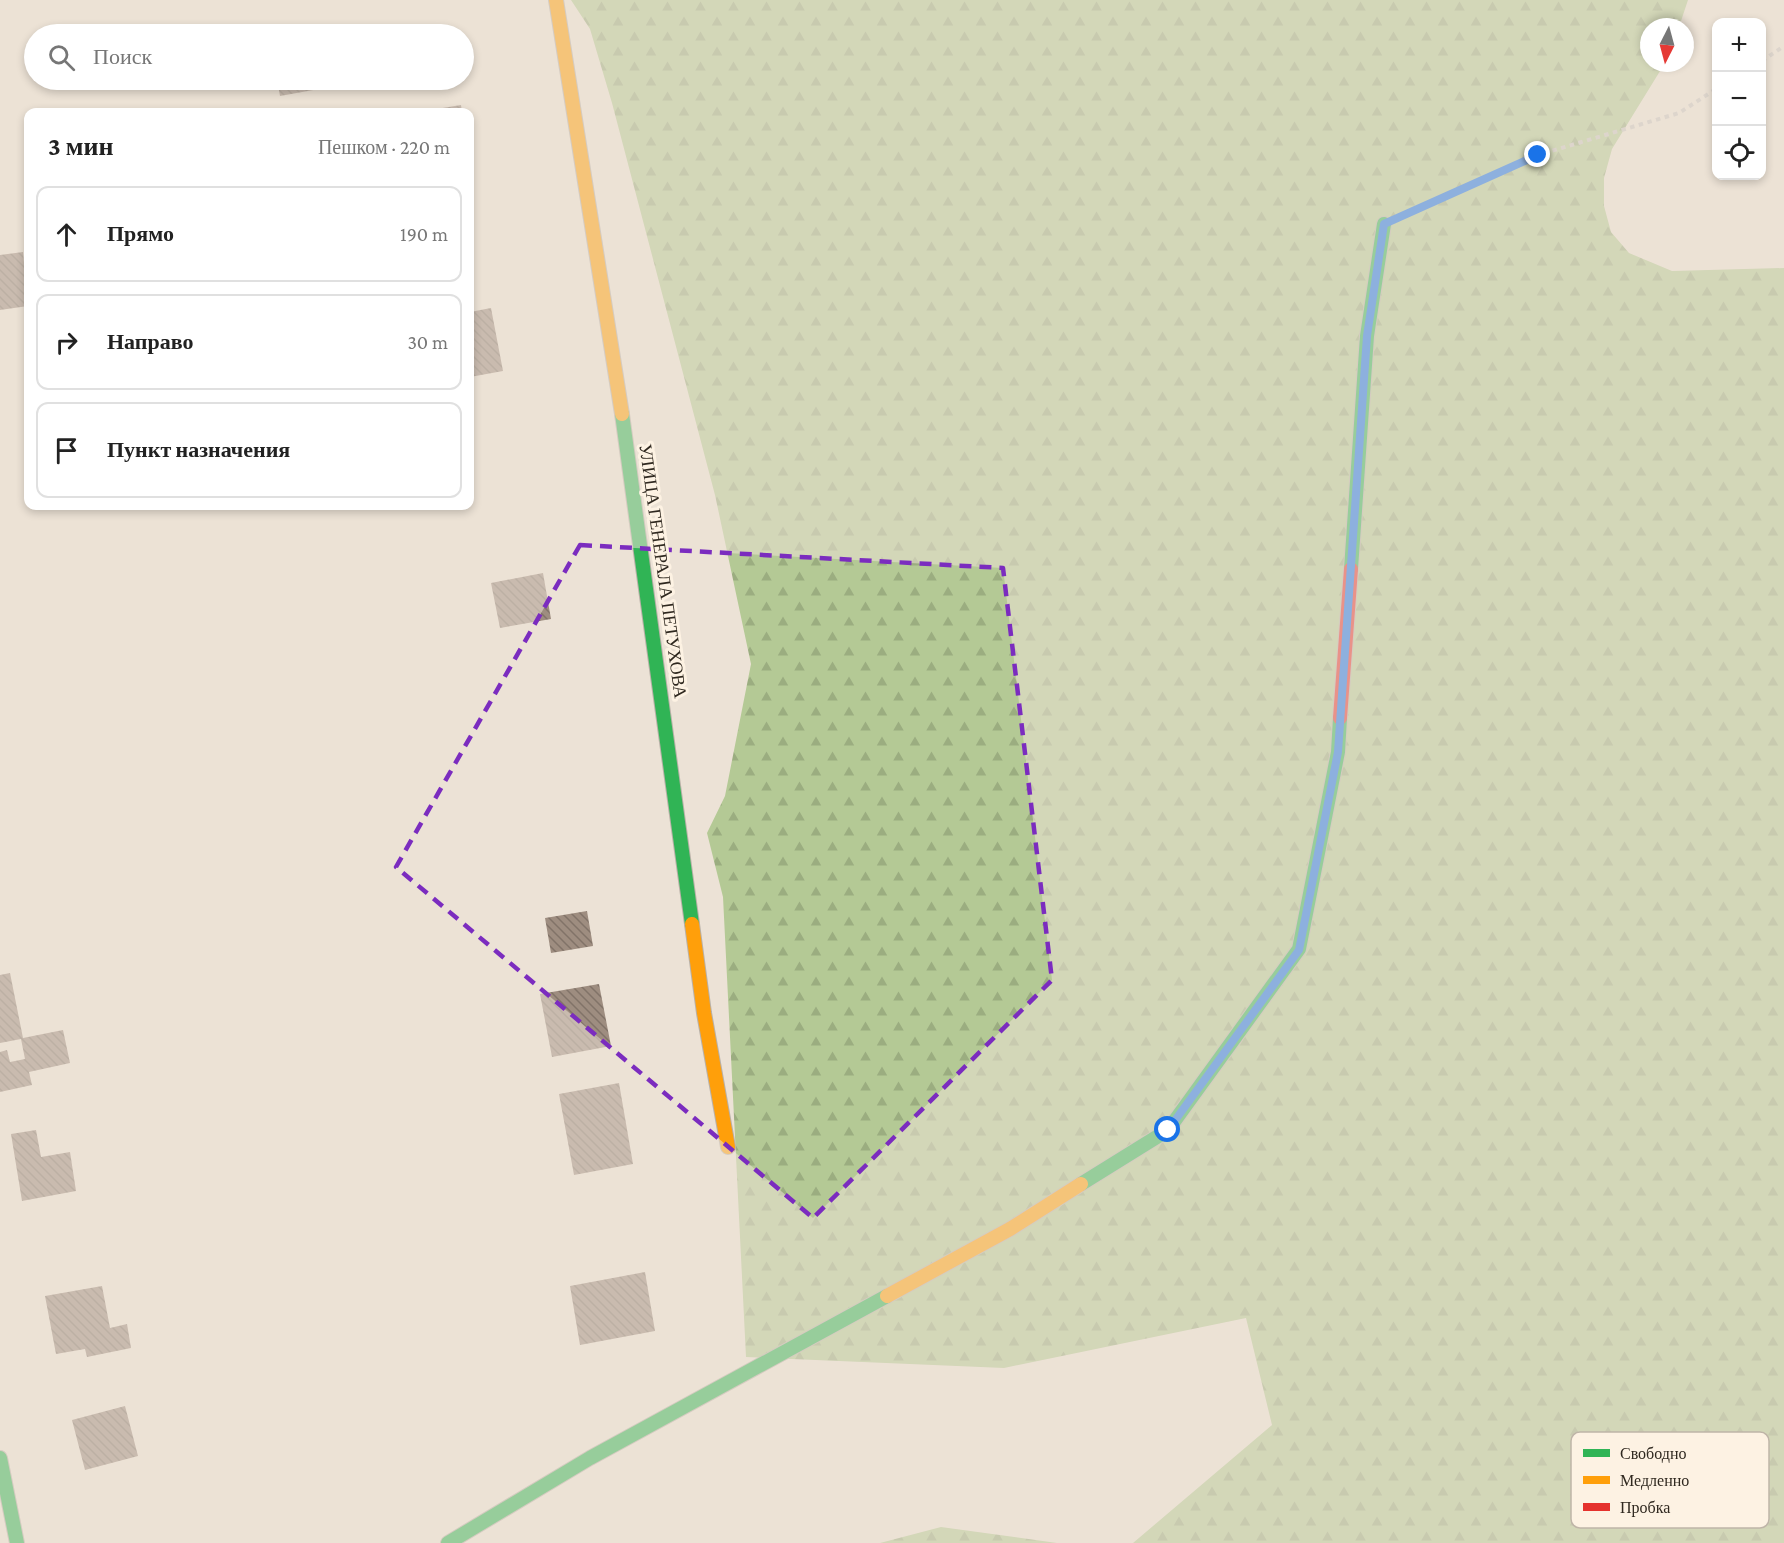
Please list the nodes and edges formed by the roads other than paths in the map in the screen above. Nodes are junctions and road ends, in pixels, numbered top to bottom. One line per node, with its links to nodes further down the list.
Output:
1 (556, 0): 3 (street, УЛИЦА ГЕНЕРАЛА ПЕТУХОВА)
2 (1384, 224): 6 (street)
3 (728, 1147)
4 (0, 1458): 5 (street)
5 (17, 1543)
6 (448, 1543)

